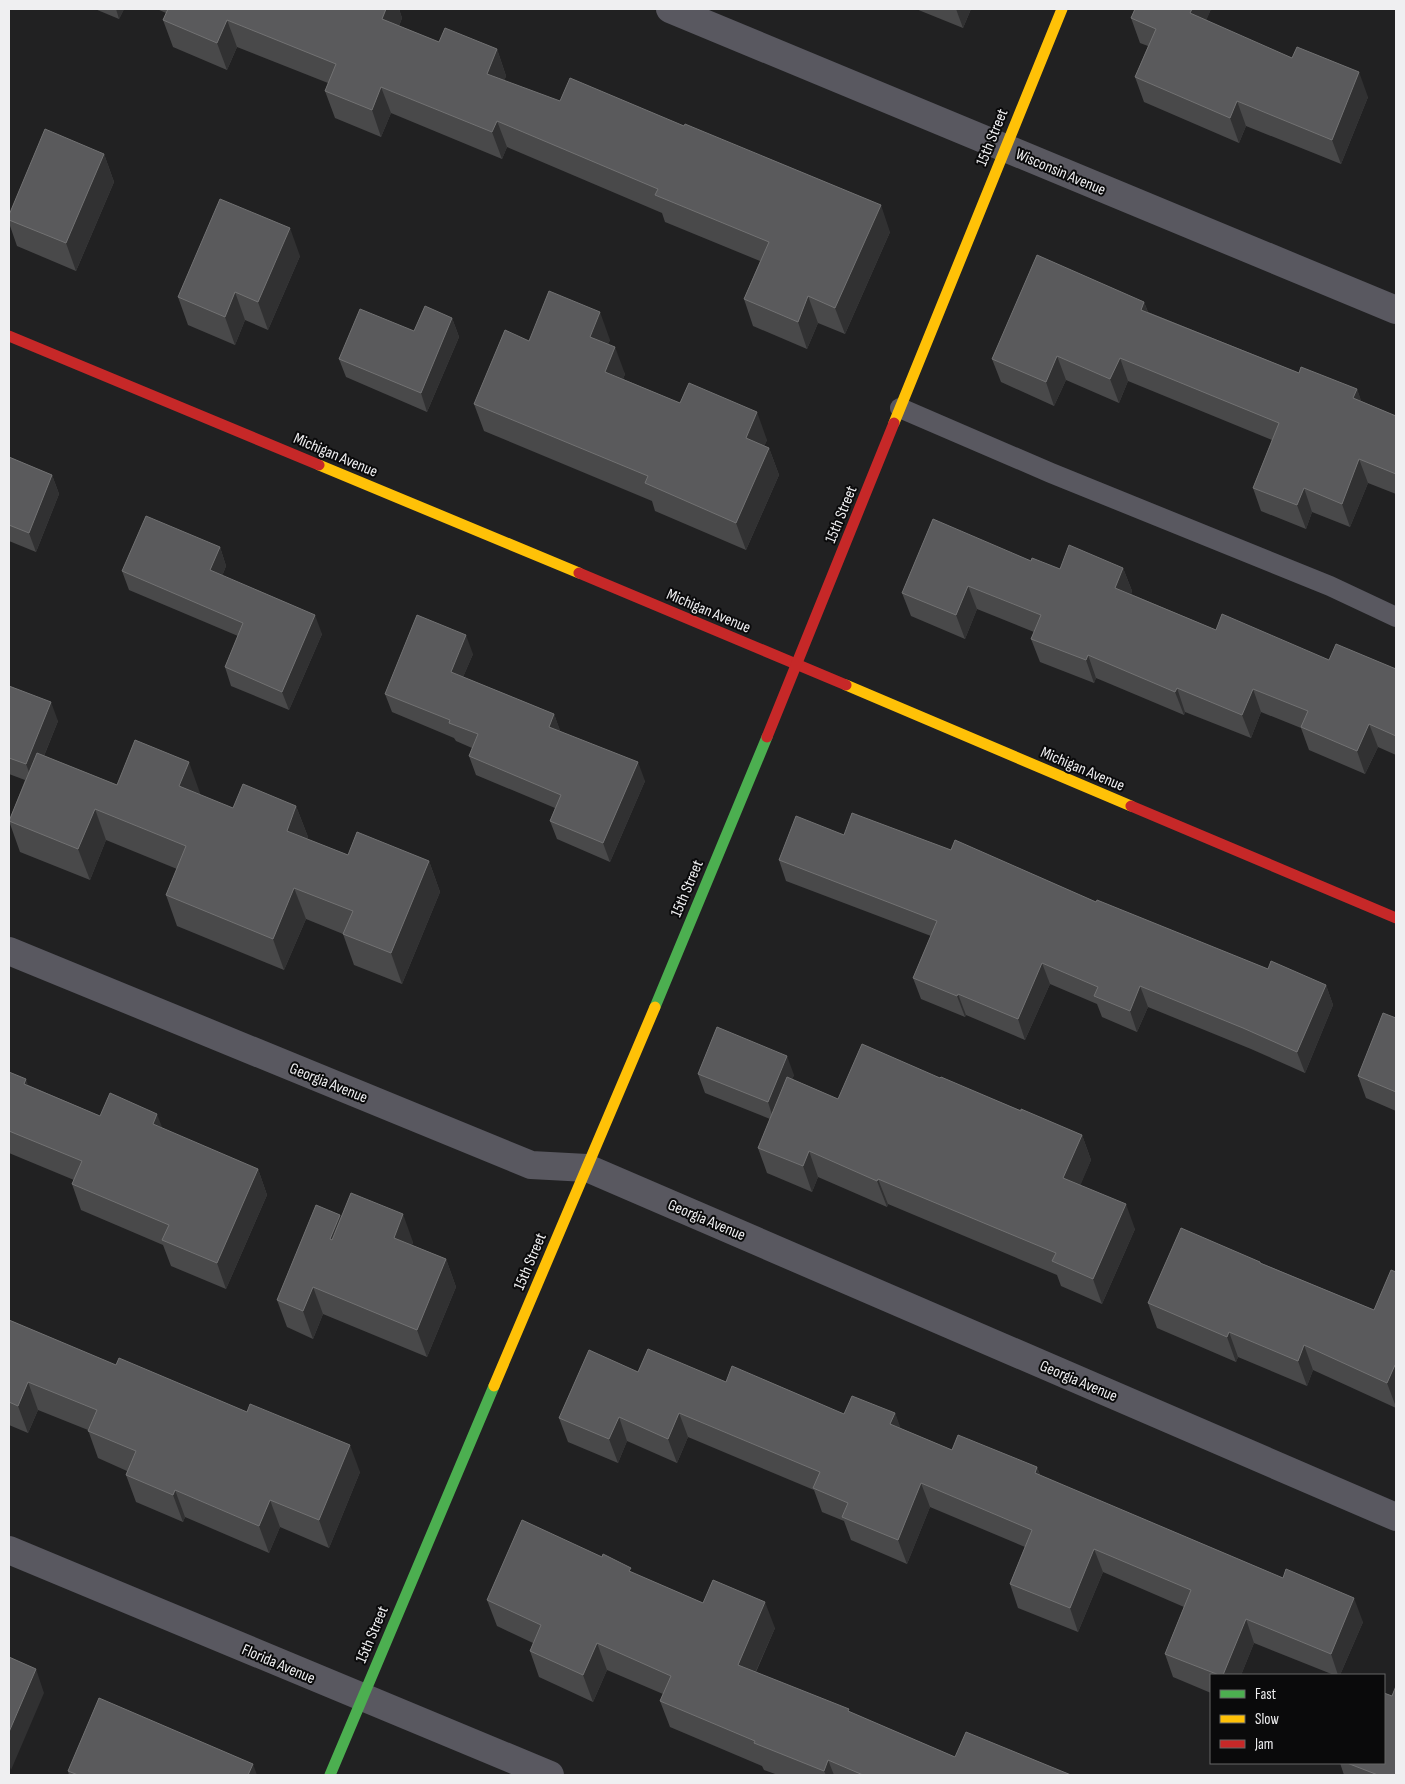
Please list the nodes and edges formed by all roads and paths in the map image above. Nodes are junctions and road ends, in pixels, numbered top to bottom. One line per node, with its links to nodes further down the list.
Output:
1 (670, 9): 3 (street, Wisconsin Avenue)
2 (1062, 9): 3 (street, 15th Street)
3 (1004, 147): 4 (street, Wisconsin Avenue); 6 (street, 15th Street)
4 (1396, 310)
5 (9, 336): 8 (street, Michigan Avenue)
6 (900, 408): 7 (lane); 8 (street, 15th Street)
7 (1396, 617)
8 (797, 664): 9 (street, Michigan Avenue); 11 (street, 15th Street)
9 (1396, 918)
10 (9, 950): 11 (street, Georgia Avenue)
11 (587, 1168): 12 (street, Georgia Avenue); 14 (street, 15th Street)
12 (1396, 1516)
13 (9, 1550): 14 (street, Florida Avenue)
14 (362, 1697): 15 (street, 15th Street); 16 (street, Florida Avenue)
15 (330, 1775)
16 (550, 1775)

